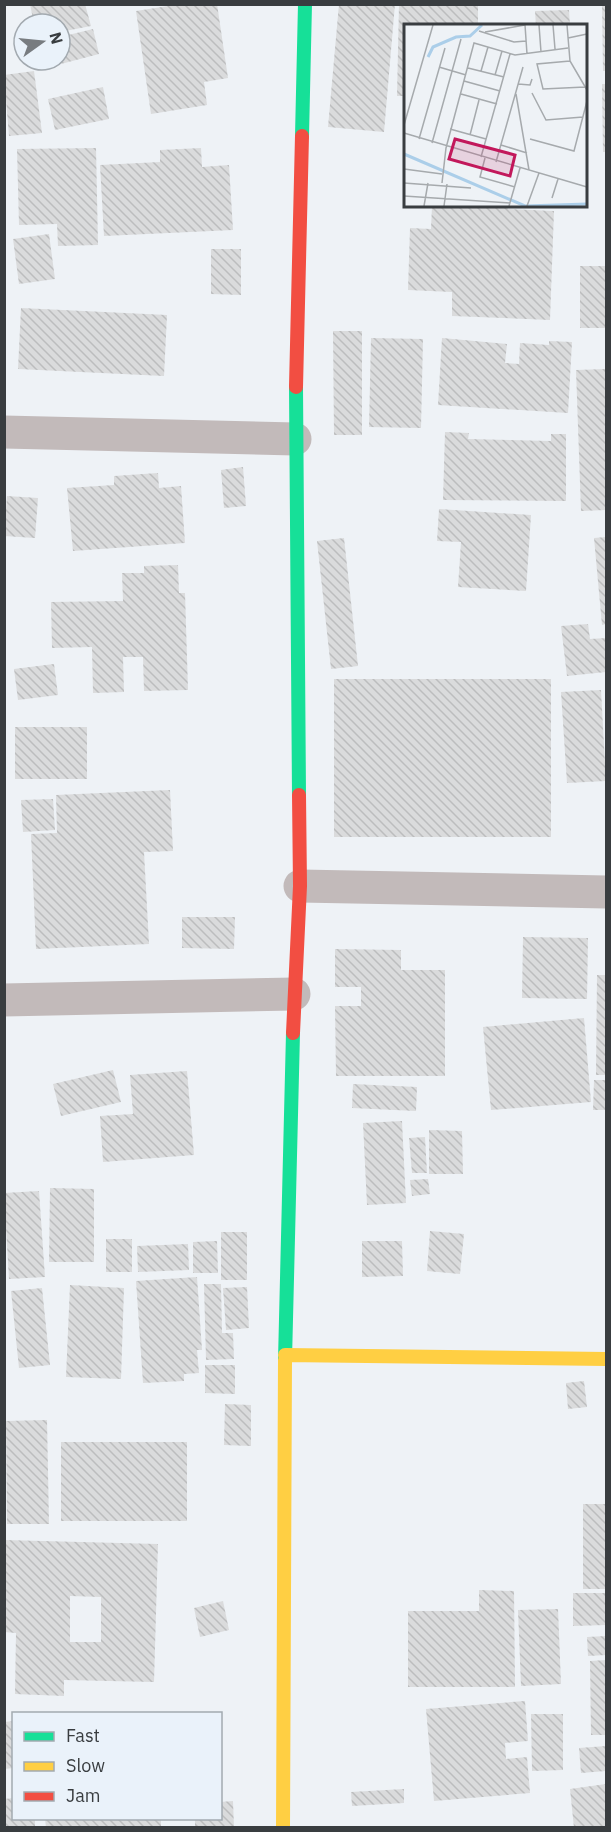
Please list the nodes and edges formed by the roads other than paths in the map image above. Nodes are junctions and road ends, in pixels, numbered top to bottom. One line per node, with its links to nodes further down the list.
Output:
1 (305, 4): 3 (street)
2 (4, 432): 3 (street)
3 (295, 439): 4 (street)
4 (300, 886): 5 (street); 6 (street)
5 (606, 892)
6 (294, 994): 7 (street); 8 (street)
7 (4, 1000)
8 (285, 1355): 9 (street); 10 (street)
9 (606, 1359)
10 (283, 1827)

